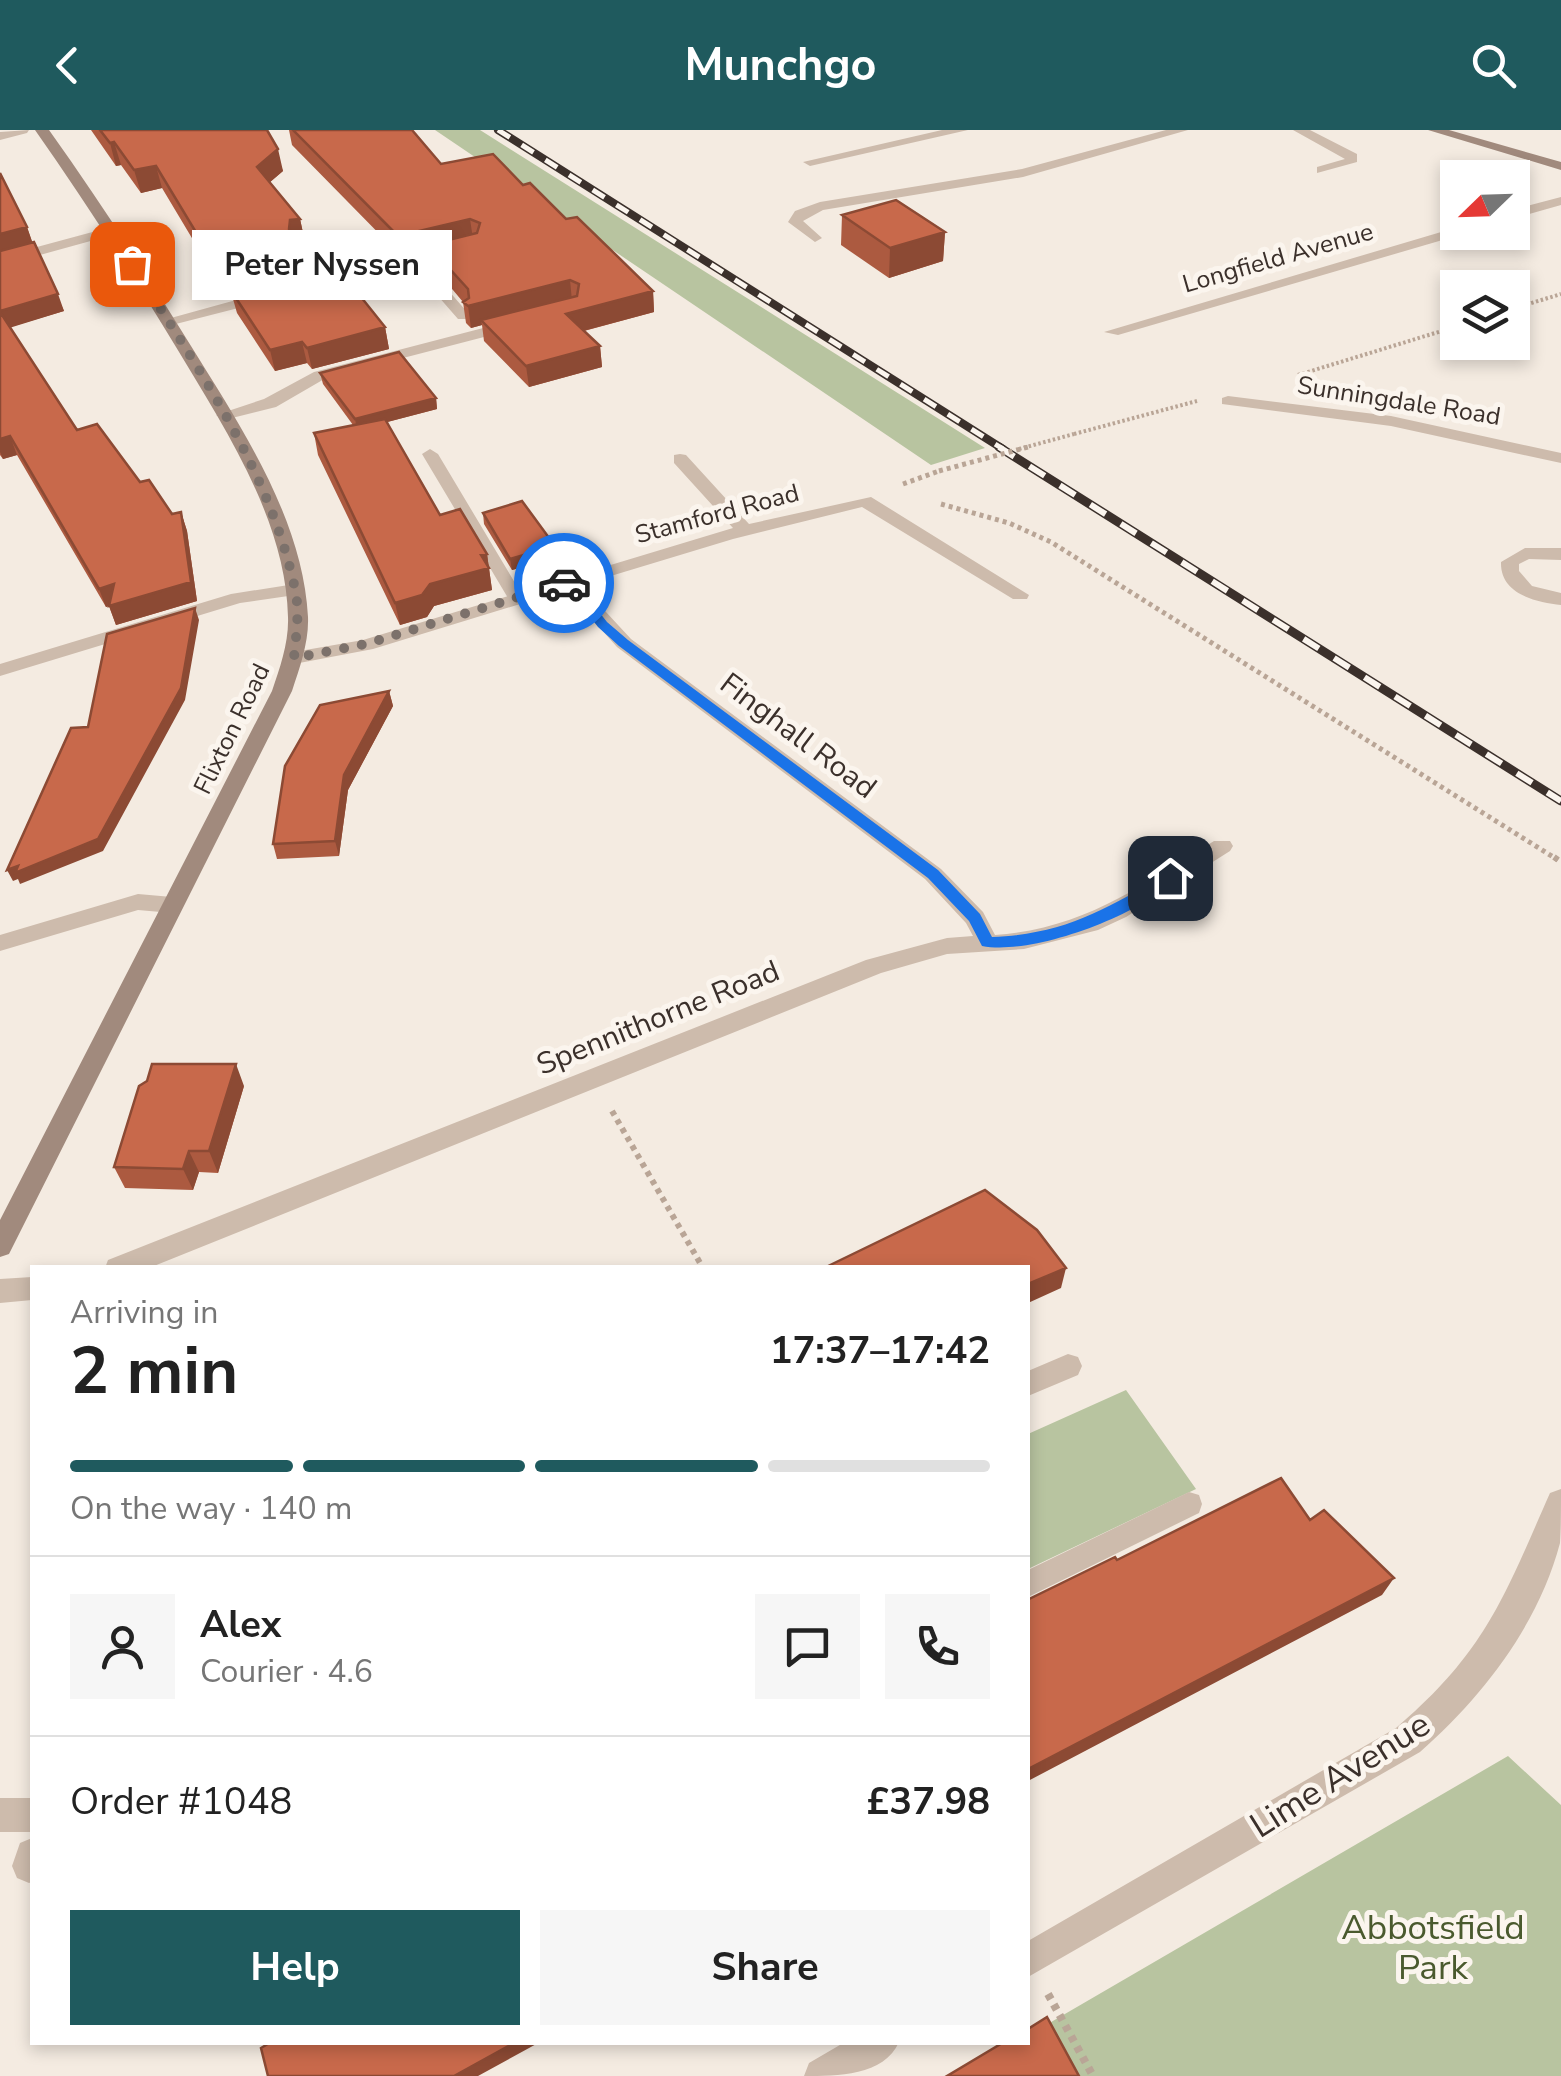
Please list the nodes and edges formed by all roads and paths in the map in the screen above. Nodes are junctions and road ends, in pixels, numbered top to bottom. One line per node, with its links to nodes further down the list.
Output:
1 (22, 130): 7 (street)
2 (42, 130): 13 (street, Flixton Road)
3 (961, 130): 8 (street)
4 (1181, 130): 16 (street)
5 (1300, 130): 10 (street)
6 (1435, 130): 9 (street)
7 (0, 136)
8 (810, 162)
9 (1561, 166)
10 (1322, 170)
11 (1561, 201): 12 (street)
12 (1530, 210)
13 (111, 231): 19 (street); 27 (street, Flixton Road)
14 (461, 232): 18 (street)
15 (1440, 236): 28 (street, Longfield Avenue)
16 (815, 238)
17 (303, 248): 20 (lane)
18 (415, 261): 20 (street); 25 (lane)
19 (0, 262)
20 (330, 282): 21 (street)
21 (294, 290)
22 (1561, 294): 24 (path)
23 (276, 295): 27 (street)
24 (1530, 303)
25 (463, 316)
26 (536, 320): 32 (street)
27 (168, 321): 32 (street, Flixton Road)
28 (1112, 332)
29 (1440, 332): 30 (path)
30 (1288, 378)
31 (1228, 401): 34 (street, Sunningdale Road); 36 (path, bridge)
32 (224, 415): 41 (street, Flixton Road)
33 (430, 454): 43 (lane)
34 (1561, 458)
35 (680, 459): 38 (street)
36 (939, 471)
37 (938, 504): 48 (path)
38 (746, 532): 40 (street, Stamford Road); 42 (street, Stamford Road)
39 (1561, 554): 44 (street)
40 (568, 582): 43 (street, Stamford Road); 50 (street, Finghall Road)
41 (295, 590): 45 (street, Flixton Road); 46 (street)
42 (1020, 595)
43 (516, 598): 45 (street, Stamford Road)
44 (1561, 600)
45 (294, 658): 49 (street, Flixton Road)
46 (0, 670)
47 (1222, 846): 50 (street, Spennithorne Road)
48 (1561, 862)
49 (172, 905): 51 (street); 53 (street, Flixton Road)
50 (987, 942): 52 (street, Spennithorne Road)
51 (0, 943)
52 (593, 1080): 54 (street, Spennithorne Road); 55 (path)
53 (0, 1246)
54 (126, 1265)
55 (701, 1265)
56 (30, 1289): 57 (street)
57 (0, 1291)
58 (1068, 1366): 59 (street)
59 (1030, 1383)
60 (1561, 1503): 65 (street, Lime Avenue)
61 (1189, 1504): 62 (lane)
62 (1030, 1583)
63 (0, 1814): 64 (street)
64 (30, 1815)
65 (1033, 1970): 68 (path)
66 (876, 2045): 67 (street)
67 (822, 2076)
68 (1093, 2076)

